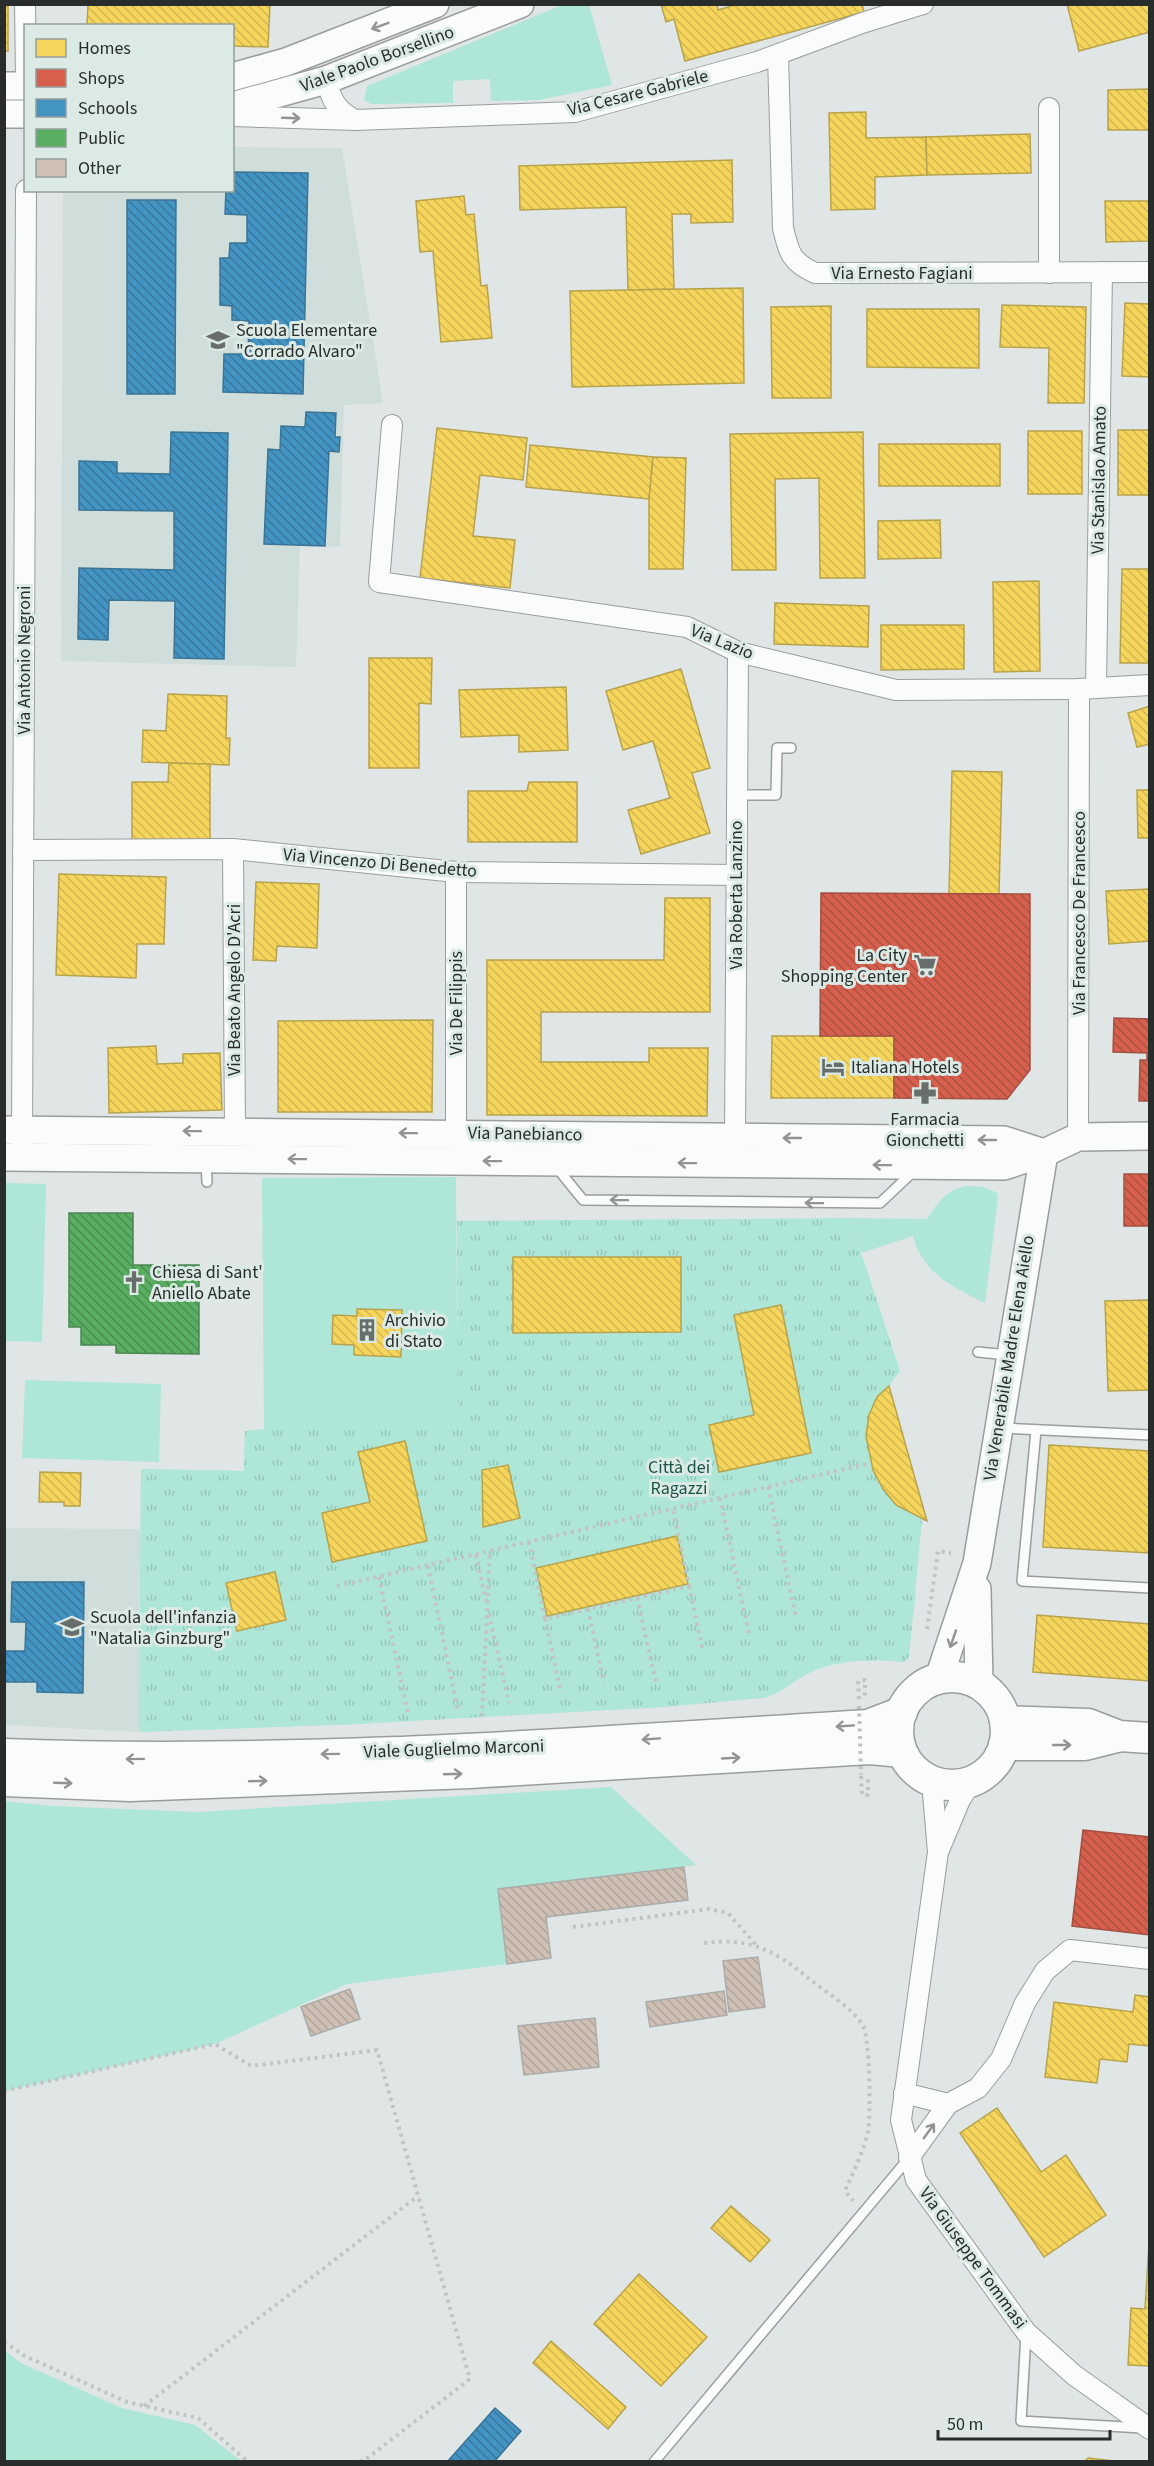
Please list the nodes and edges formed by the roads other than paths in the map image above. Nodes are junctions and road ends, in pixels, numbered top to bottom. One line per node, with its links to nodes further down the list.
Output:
1 (25, 4): 5 (street)
2 (435, 4): 7 (street, Viale Paolo Borsellino, one-way to 7)
3 (520, 4): 8 (street, Viale Paolo Borsellino)
4 (923, 4): 6 (street, Via Cesare Gabriele)
5 (25, 24)
6 (778, 56): 16 (street, Via Cesare Gabriele); 20 (street, Via Ernesto Fagiani)
7 (234, 76)
8 (326, 80): 11 (street, Viale Paolo Borsellino); 16 (street)
9 (4, 86): 10 (street)
10 (24, 86)
11 (234, 105)
12 (1049, 108): 20 (street)
13 (4, 114): 14 (street)
14 (24, 114)
15 (234, 116): 16 (street, Via Cesare Gabriele, one-way to 16)
16 (355, 120)
17 (26, 192): 28 (street, Via Antonio Negroni)
18 (1102, 272): 19 (street, Via Ernesto Fagiani); 20 (street, Via Ernesto Fagiani); 24 (street, Via Stanislao Amato)
19 (1149, 272)
20 (1049, 273)
21 (392, 425): 22 (street, Via Lazio)
22 (738, 652): 24 (street, Via Lazio); 26 (street, Via Roberta Lanzino)
23 (1149, 685): 24 (street, Via Lazio)
24 (1088, 689): 35 (street, Via Francesco De Francesco)
25 (791, 748): 26 (lane)
26 (737, 795): 30 (street, Via Roberta Lanzino)
27 (233, 849): 28 (street, Via Vincenzo Di Benedetto); 29 (street, Via Vincenzo Di Benedetto); 32 (street, Via Beato Angelo D'Acri)
28 (24, 850): 31 (street, Via Antonio Negroni)
29 (456, 872): 30 (street, Via Vincenzo Di Benedetto); 33 (street, Via De Filippis)
30 (736, 875): 36 (street, Via Roberta Lanzino)
31 (13, 1130): 32 (street, Via Panebianco, one-way to 31); 38 (street, Via Antonio Negroni)
32 (235, 1131): 33 (street, Via Panebianco, one-way to 32)
33 (456, 1133): 36 (street, Via Panebianco)
34 (1149, 1136): 35 (street, Via Panebianco)
35 (1078, 1137): 37 (street, Via Panebianco)
36 (735, 1138): 37 (street, Via Panebianco, one-way to 36)
37 (1044, 1153): 40 (street, Via Panebianco); 42 (street, Via Venerabile Madre Elena Aiello)
38 (13, 1157): 39 (street, Via Panebianco, one-way to 38)
39 (552, 1162): 40 (street, Via Panebianco, one-way to 39); 40 (lane, one-way to 39)
40 (920, 1165)
41 (978, 1352): 42 (lane)
42 (1009, 1355): 43 (street, Via Venerabile Madre Elena Aiello)
43 (997, 1428): 44 (lane); 46 (street, Via Venerabile Madre Elena Aiello)
44 (1036, 1430): 45 (lane); 47 (lane)
45 (1149, 1435)
46 (976, 1563): 48 (street, Via Venerabile Madre Elena Aiello, one-way to 48); 49 (street, Via Venerabile Madre Elena Aiello)
47 (1149, 1588)
48 (939, 1678): 49 (main road); 50 (main road)
49 (979, 1684): 51 (main road)
50 (902, 1712): 53 (main road); 54 (main road, Viale Guglielmo Marconi, one-way to 54)
51 (1004, 1733): 52 (main road); 56 (main road)
52 (1149, 1737)
53 (902, 1752): 55 (main road, Viale Guglielmo Marconi, one-way to 53); 57 (main road)
54 (4, 1754)
55 (4, 1781)
56 (972, 1781): 57 (main road); 58 (street, Via Giuseppe Tommasi)
57 (932, 1782): 58 (street, Via Giuseppe Tommasi)
58 (938, 1852): 60 (street, Via Giuseppe Tommasi)
59 (1149, 1959): 61 (street)
60 (904, 2093): 61 (street); 62 (street, Via Giuseppe Tommasi)
61 (948, 2104): 62 (street, one-way to 61)
62 (909, 2158): 63 (street, Via Giuseppe Tommasi); 65 (lane)
63 (1026, 2332): 64 (street, Via Giuseppe Tommasi); 64 (lane)
64 (1147, 2429)
65 (654, 2462)

